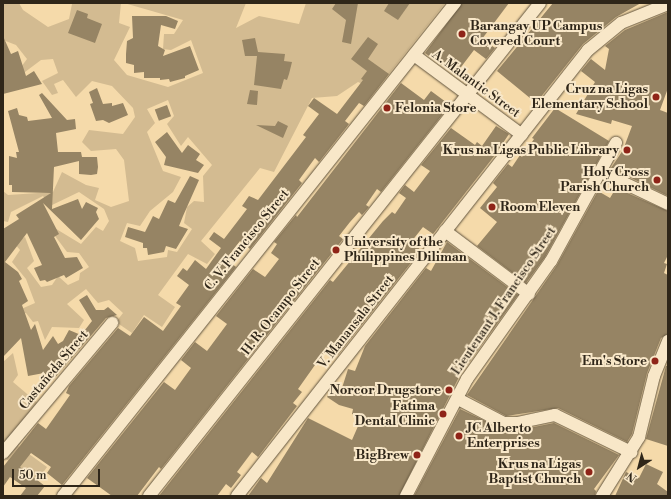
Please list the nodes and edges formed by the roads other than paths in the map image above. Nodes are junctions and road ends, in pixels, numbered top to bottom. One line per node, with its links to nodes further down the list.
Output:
1 (455, 3): 4 (street, C. V. Francisco Street)
2 (540, 3): 5 (street, H. R. Ocampo Street)
3 (668, 4): 6 (street, V. Manansala Street)
4 (414, 55): 5 (street, A. Malantic Street); 17 (street, C. V. Francisco Street)
5 (467, 94): 6 (street, A. Malantic Street); 18 (street, H. R. Ocampo Street)
6 (522, 135): 10 (street, V. Manansala Street)
7 (616, 143): 8 (street, Lieutenant J. Francisco Street)
8 (601, 172): 9 (street); 11 (street, Lieutenant J. Francisco Street)
9 (668, 204)
10 (445, 231): 11 (street); 19 (street, V. Manansala Street)
11 (529, 294): 14 (street, Lieutenant J. Francisco Street)
12 (112, 323): 16 (street, Castañeda Street)
13 (668, 341): 15 (street)
14 (458, 399): 15 (street); 20 (street, Lieutenant J. Francisco Street)
15 (631, 452): 21 (street)
16 (3, 454)
17 (63, 496)
18 (149, 496)
19 (237, 496)
20 (406, 496)
21 (602, 496)

